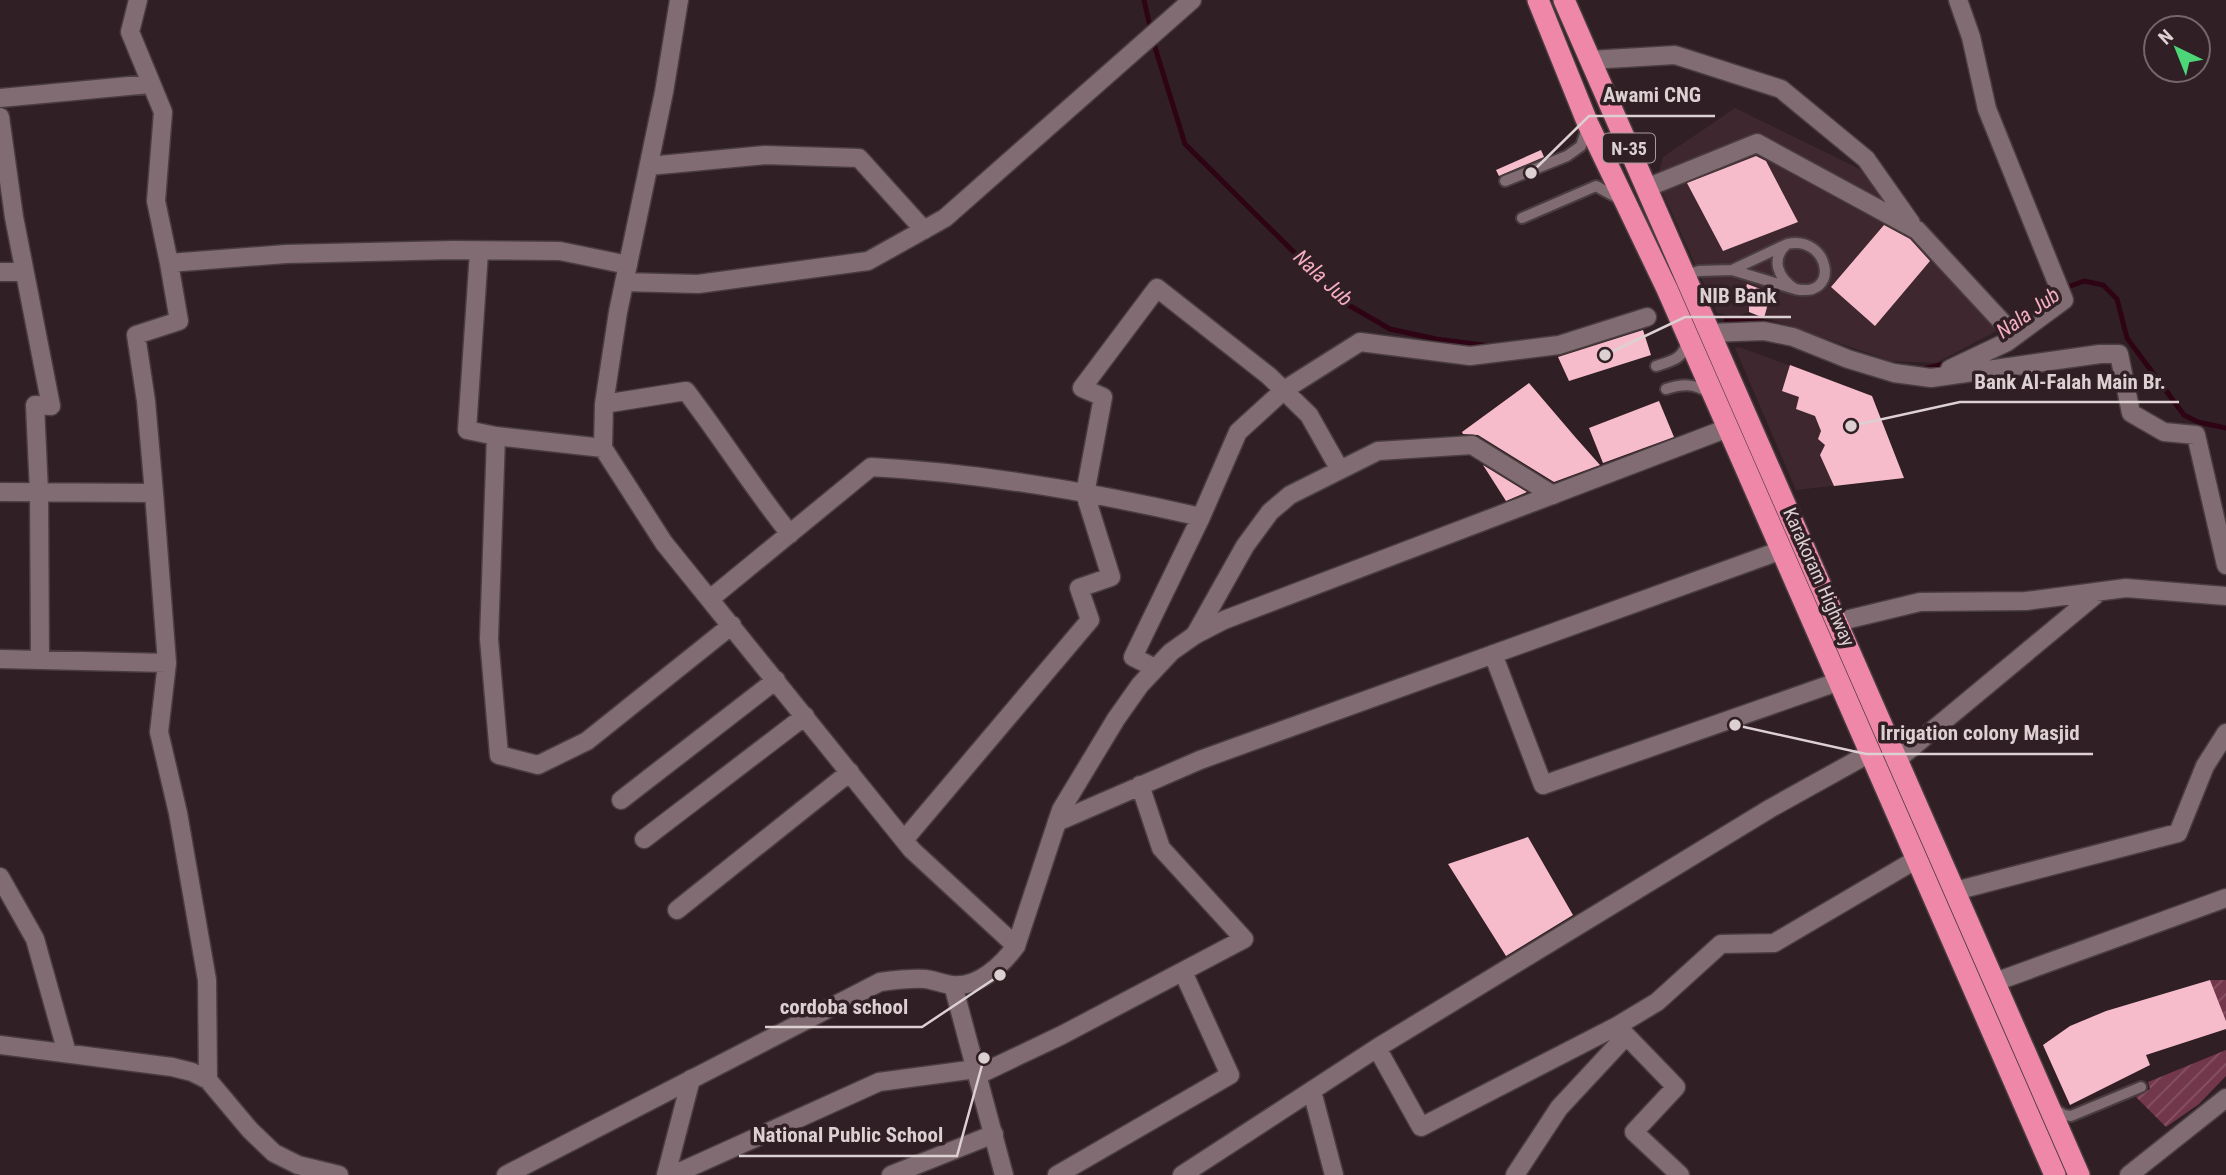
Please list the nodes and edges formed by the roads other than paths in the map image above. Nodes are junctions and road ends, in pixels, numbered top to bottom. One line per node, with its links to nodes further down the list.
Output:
1 (138, 0): 8 (street)
2 (679, 0): 12 (street)
3 (1192, 0): 17 (street)
4 (1538, 0): 11 (highway, Karakoram Highway / N-35)
5 (1564, 0): 7 (highway, Karakoram Highway / N-35)
6 (1958, 0): 31 (street)
7 (1590, 60): 14 (highway, Karakoram Highway / N-35); 18 (street)
8 (150, 84): 9 (street); 21 (street)
9 (0, 98)
10 (0, 117): 24 (street)
11 (1588, 124): 13 (lane); 15 (highway, Karakoram Highway / N-35)
12 (649, 166): 17 (street); 25 (street)
13 (1505, 181)
14 (1646, 188): 18 (street); 26 (highway, Karakoram Highway / N-35)
15 (1626, 204): 16 (lane); 30 (highway, Karakoram Highway / N-35)
16 (1522, 218)
17 (924, 230): 25 (street)
18 (1917, 230): 31 (street)
19 (1787, 244): 22 (lane); 27 (lane); 27 (lane)
20 (480, 252): 21 (street); 25 (street); 39 (street)
21 (169, 263): 44 (street)
22 (1732, 270): 26 (lane); 27 (lane)
23 (0, 272): 24 (street)
24 (24, 272): 43 (street)
25 (626, 273): 37 (street)
26 (1685, 275): 29 (highway, Karakoram Highway / N-35)
27 (1795, 289)
28 (1647, 317): 35 (street)
29 (1709, 330): 33 (street); 54 (highway, Karakoram Highway / N-35)
30 (1685, 332): 32 (lane); 36 (highway, Karakoram Highway / N-35)
31 (2015, 336): 33 (street)
32 (1656, 366)
33 (1931, 378): 50 (street)
34 (1666, 389): 36 (lane)
35 (1283, 390): 41 (street); 45 (street); 47 (street)
36 (1714, 397): 38 (highway, Karakoram Highway / N-35)
37 (604, 404): 40 (street); 48 (street)
38 (1728, 428): 46 (street); 49 (highway, Karakoram Highway / N-35)
39 (496, 436): 40 (street); 55 (street)
40 (603, 448): 53 (street)
41 (1340, 470): 46 (street); 56 (street)
42 (0, 492): 43 (street)
43 (40, 492): 44 (street); 59 (street)
44 (154, 493): 60 (street)
45 (1085, 494): 47 (street); 48 (street); 73 (street)
46 (1553, 495): 56 (street)
47 (1201, 517): 61 (street)
48 (790, 534): 53 (street)
49 (1782, 551): 57 (street); 63 (highway, Karakoram Highway / N-35)
50 (2226, 565)
51 (2100, 592): 52 (street); 54 (street); 67 (street)
52 (2226, 596)
53 (710, 599): 55 (street)
54 (1837, 622): 67 (highway, Karakoram Highway / N-35)
55 (732, 625): 62 (street)
56 (1195, 635): 61 (street)
57 (1493, 654): 63 (street); 69 (street)
58 (0, 659): 59 (street)
59 (40, 660): 60 (street)
60 (167, 663): 89 (street)
61 (1155, 668): 71 (street)
62 (776, 680): 64 (street); 70 (street)
63 (1840, 681): 66 (highway, Karakoram Highway / N-35)
64 (805, 716): 68 (street); 72 (street)
65 (2226, 733): 76 (street)
66 (1870, 753): 74 (highway, Karakoram Highway / N-35); 85 (street)
67 (1898, 759): 76 (highway, Karakoram Highway / N-35)
68 (850, 772): 73 (street); 78 (street)
69 (1140, 785): 71 (street); 80 (street)
70 (621, 800)
71 (1057, 822): 79 (street)
72 (645, 839)
73 (904, 840): 79 (street)
74 (1917, 859): 83 (street); 108 (highway, Karakoram Highway / N-35)
75 (0, 877): 86 (street)
76 (1955, 891): 81 (highway, Karakoram Highway / N-35)
77 (2226, 898): 81 (street)
78 (677, 910)
79 (1016, 946): 82 (street)
80 (1183, 972): 87 (street); 103 (street)
81 (1995, 982): 93 (highway, Karakoram Highway / N-35)
82 (953, 985): 87 (street); 88 (street)
83 (1622, 1031): 85 (street); 106 (street); 107 (street)
84 (0, 1045): 86 (street)
85 (1377, 1048): 91 (street)
86 (66, 1053): 89 (street)
87 (977, 1072): 95 (street); 100 (street)
88 (691, 1079): 98 (street); 99 (street)
89 (208, 1080): 97 (street)
90 (2141, 1087): 94 (lane)
91 (1312, 1091): 104 (street); 105 (street)
92 (2226, 1098): 110 (street)
93 (2048, 1103): 94 (lane); 96 (highway, Karakoram Highway / N-35)
94 (2071, 1116): 96 (lane)
95 (994, 1134): 101 (street); 102 (street)
96 (2062, 1136): 109 (highway, Karakoram Highway / N-35)
97 (339, 1175)
98 (506, 1175)
99 (666, 1175)
100 (673, 1175)
101 (891, 1175)
102 (1004, 1175)
103 (1057, 1175)
104 (1182, 1175)
105 (1334, 1175)
106 (1515, 1175)
107 (1680, 1175)
108 (2054, 1175)
109 (2080, 1175)
110 (2129, 1175)

